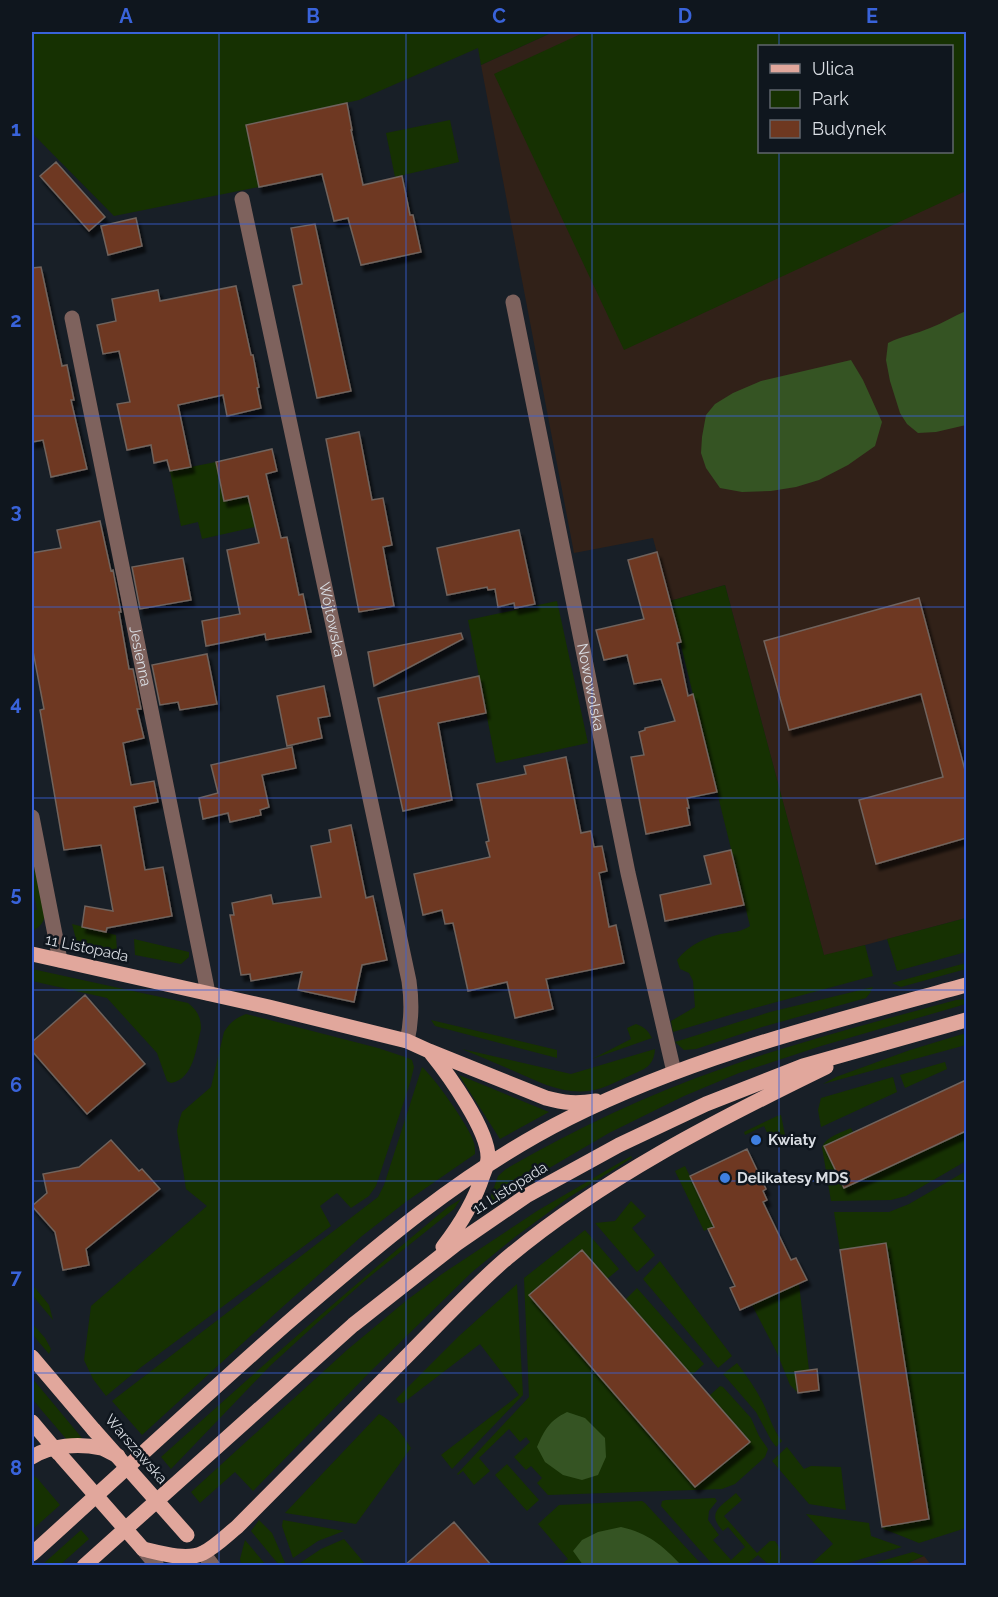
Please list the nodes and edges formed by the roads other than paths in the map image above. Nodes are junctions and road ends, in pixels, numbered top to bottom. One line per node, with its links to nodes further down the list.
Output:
1 (242, 199): 10 (street, Wójtowska)
2 (513, 302): 13 (street, Nowowolska)
3 (72, 318): 8 (street, Jesienna)
4 (32, 817): 6 (street)
5 (32, 954): 6 (main road, 11 Listopada)
6 (60, 960): 8 (main road, 11 Listopada)
7 (966, 985): 13 (main road, 11 Listopada)
8 (208, 993): 10 (main road, 11 Listopada)
9 (966, 1020): 11 (main road, 11 Listopada)
10 (407, 1041): 12 (main road, 11 Listopada)
11 (861, 1049): 16 (main road, 11 Listopada); 22 (main road)
12 (429, 1051): 14 (main road, 11 Listopada); 15 (main road)
13 (674, 1072): 14 (main road, 11 Listopada)
14 (619, 1095): 15 (main road, 11 Listopada)
15 (486, 1165): 16 (main road); 23 (main road, 11 Listopada)
16 (430, 1264): 25 (main road, 11 Listopada)
17 (32, 1357): 20 (main road, Warszawska, bridge)
18 (32, 1422): 19 (main road)
19 (58, 1453): 20 (main road); 21 (main road); 24 (main road, bridge)
20 (118, 1456): 22 (main road, Warszawska, bridge)
21 (32, 1457)
22 (203, 1553): 24 (main road); 26 (street, Warszawska)
23 (32, 1554)
24 (158, 1561)
25 (84, 1566)
26 (213, 1566)

